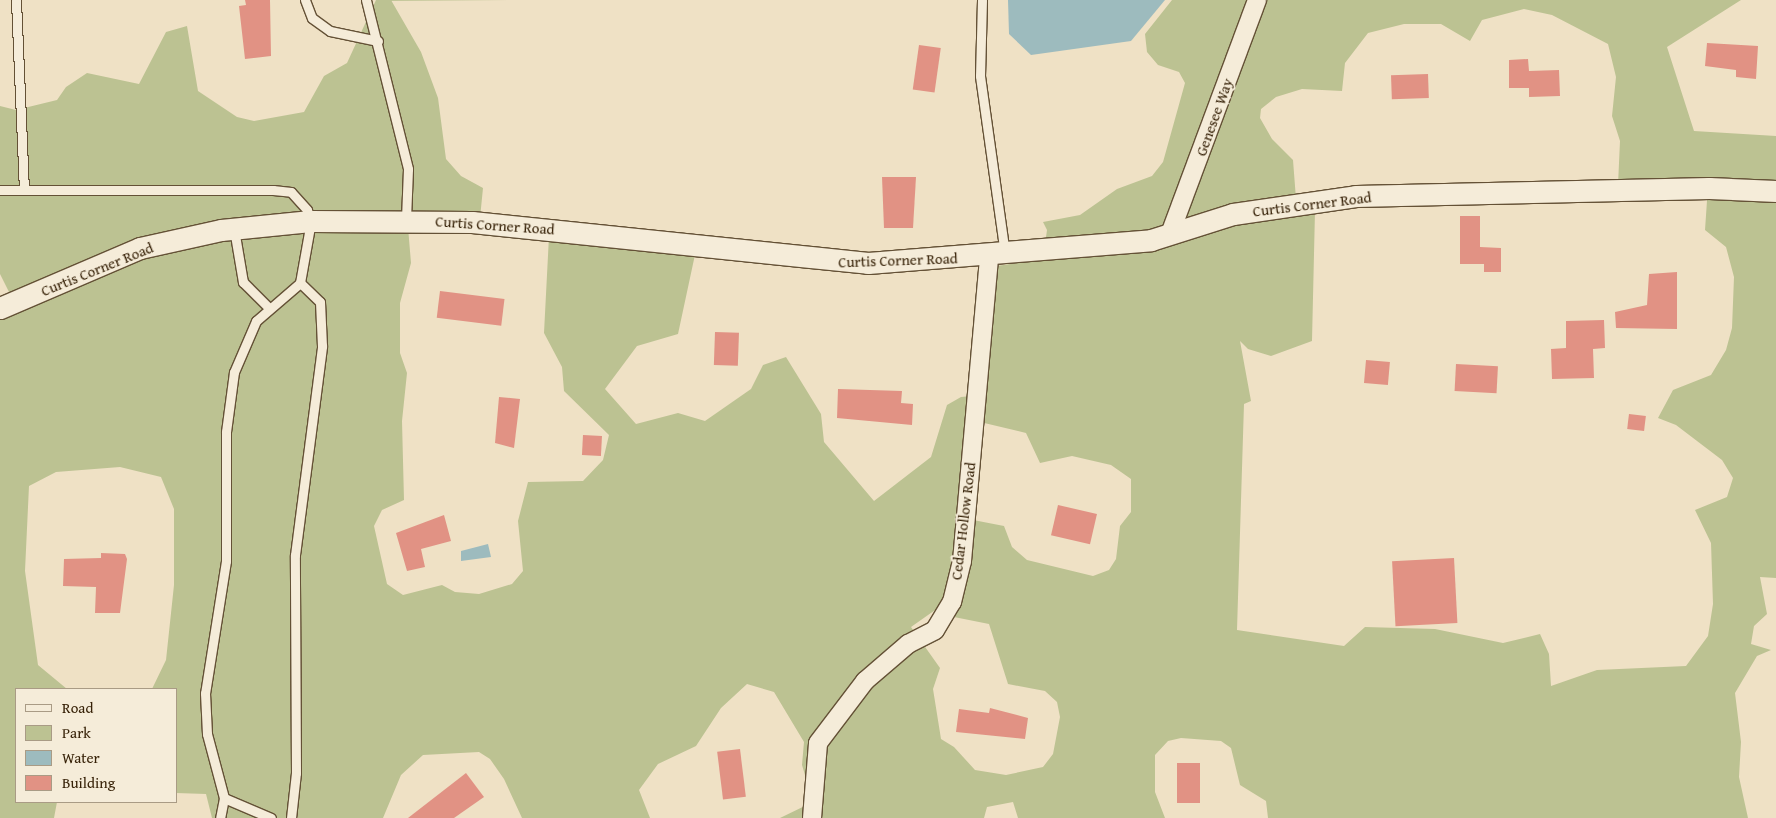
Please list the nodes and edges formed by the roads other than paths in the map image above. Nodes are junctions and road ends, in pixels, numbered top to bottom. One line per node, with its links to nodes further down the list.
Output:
1 (16, 0): 7 (lane)
2 (306, 0): 6 (lane)
3 (366, 0): 6 (lane)
4 (982, 0): 14 (lane)
5 (1257, 0): 13 (street, Genesee Way)
6 (378, 41): 10 (lane)
7 (24, 189): 8 (lane); 11 (lane)
8 (0, 190)
9 (1776, 191): 13 (street, Curtis Corner Road)
10 (406, 219): 11 (street, Curtis Corner Road); 14 (street, Curtis Corner Road)
11 (311, 221): 12 (street, Curtis Corner Road); 15 (lane)
12 (234, 229): 16 (street, Curtis Corner Road); 17 (lane)
13 (1170, 234): 14 (street, Curtis Corner Road)
14 (998, 256): 22 (street, Cedar Hollow Road)
15 (300, 283): 17 (lane); 21 (lane)
16 (0, 308)
17 (269, 308): 18 (lane)
18 (224, 798): 19 (lane); 20 (lane)
19 (220, 818)
20 (271, 818)
21 (291, 818)
22 (812, 818)

